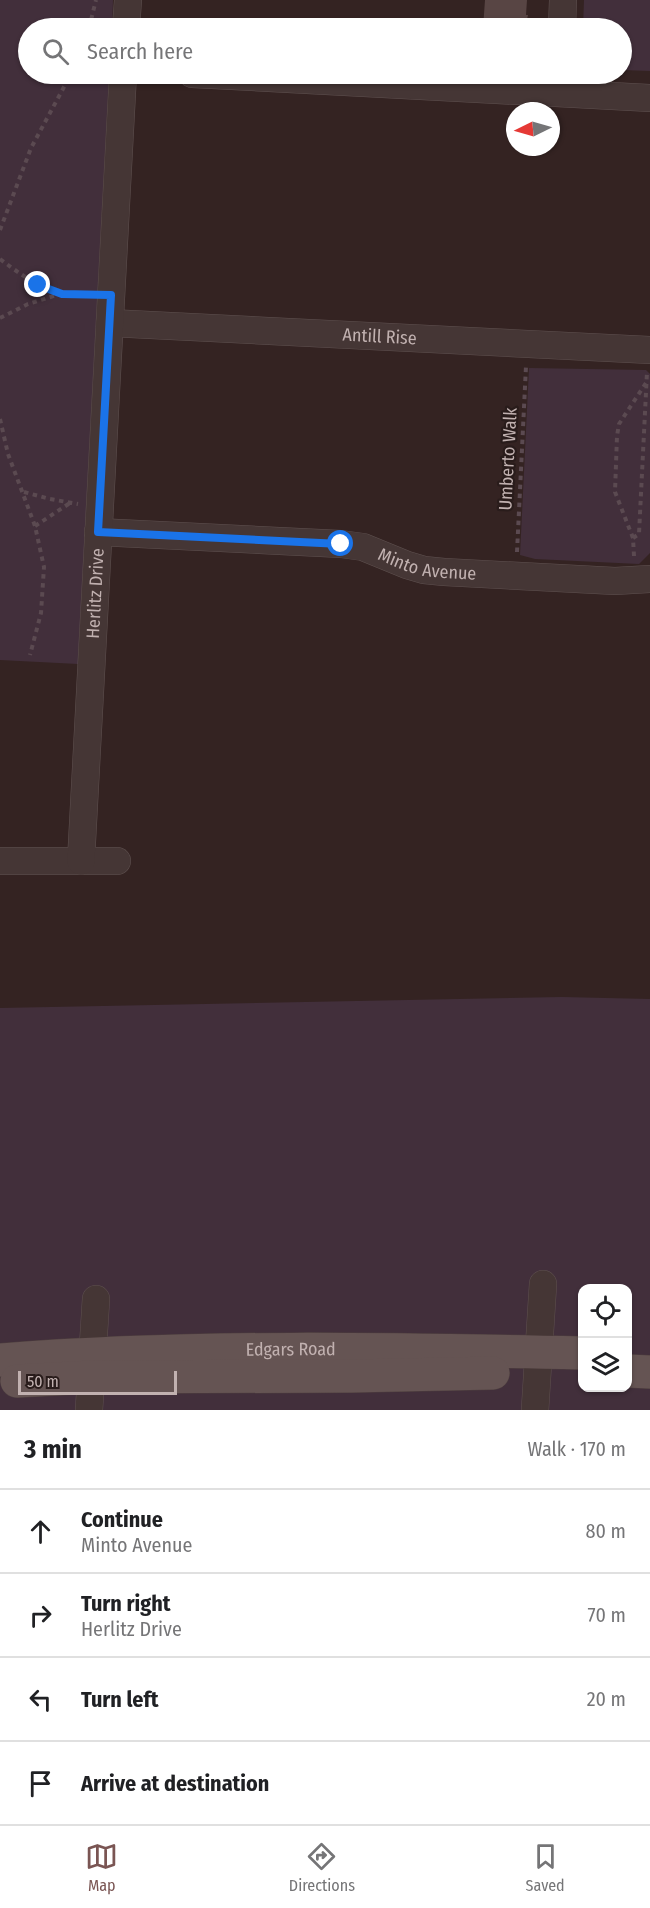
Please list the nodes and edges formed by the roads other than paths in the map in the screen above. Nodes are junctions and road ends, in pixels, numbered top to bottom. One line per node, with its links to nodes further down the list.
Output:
1 (128, 0): 3 (street)
2 (563, 0): 4 (street)
3 (127, 18)
4 (562, 18)
5 (122, 84): 8 (street, Herlitz Drive)
6 (570, 84): 7 (street)
7 (650, 98)
8 (110, 323): 9 (street, Antill Rise); 10 (street, Herlitz Drive)
9 (649, 350)
10 (98, 532): 11 (street, Minto Avenue); 13 (street, Herlitz Drive)
11 (642, 580)
12 (0, 861): 13 (street)
13 (81, 861): 14 (street)
14 (117, 861)
15 (543, 1284): 21 (street)
16 (96, 1299): 22 (street)
17 (578, 1354): 21 (main road, Edgars Road)
18 (632, 1354): 19 (main road)
19 (650, 1355)
20 (0, 1360): 22 (main road, Edgars Road)
21 (537, 1362): 22 (main road, Edgars Road); 23 (main road, Edgars Road); 28 (street)
22 (92, 1365): 26 (main road, Edgars Road); 27 (street)
23 (578, 1369)
24 (632, 1371): 25 (main road)
25 (650, 1372)
26 (0, 1383)
27 (89, 1410)
28 (535, 1410)

